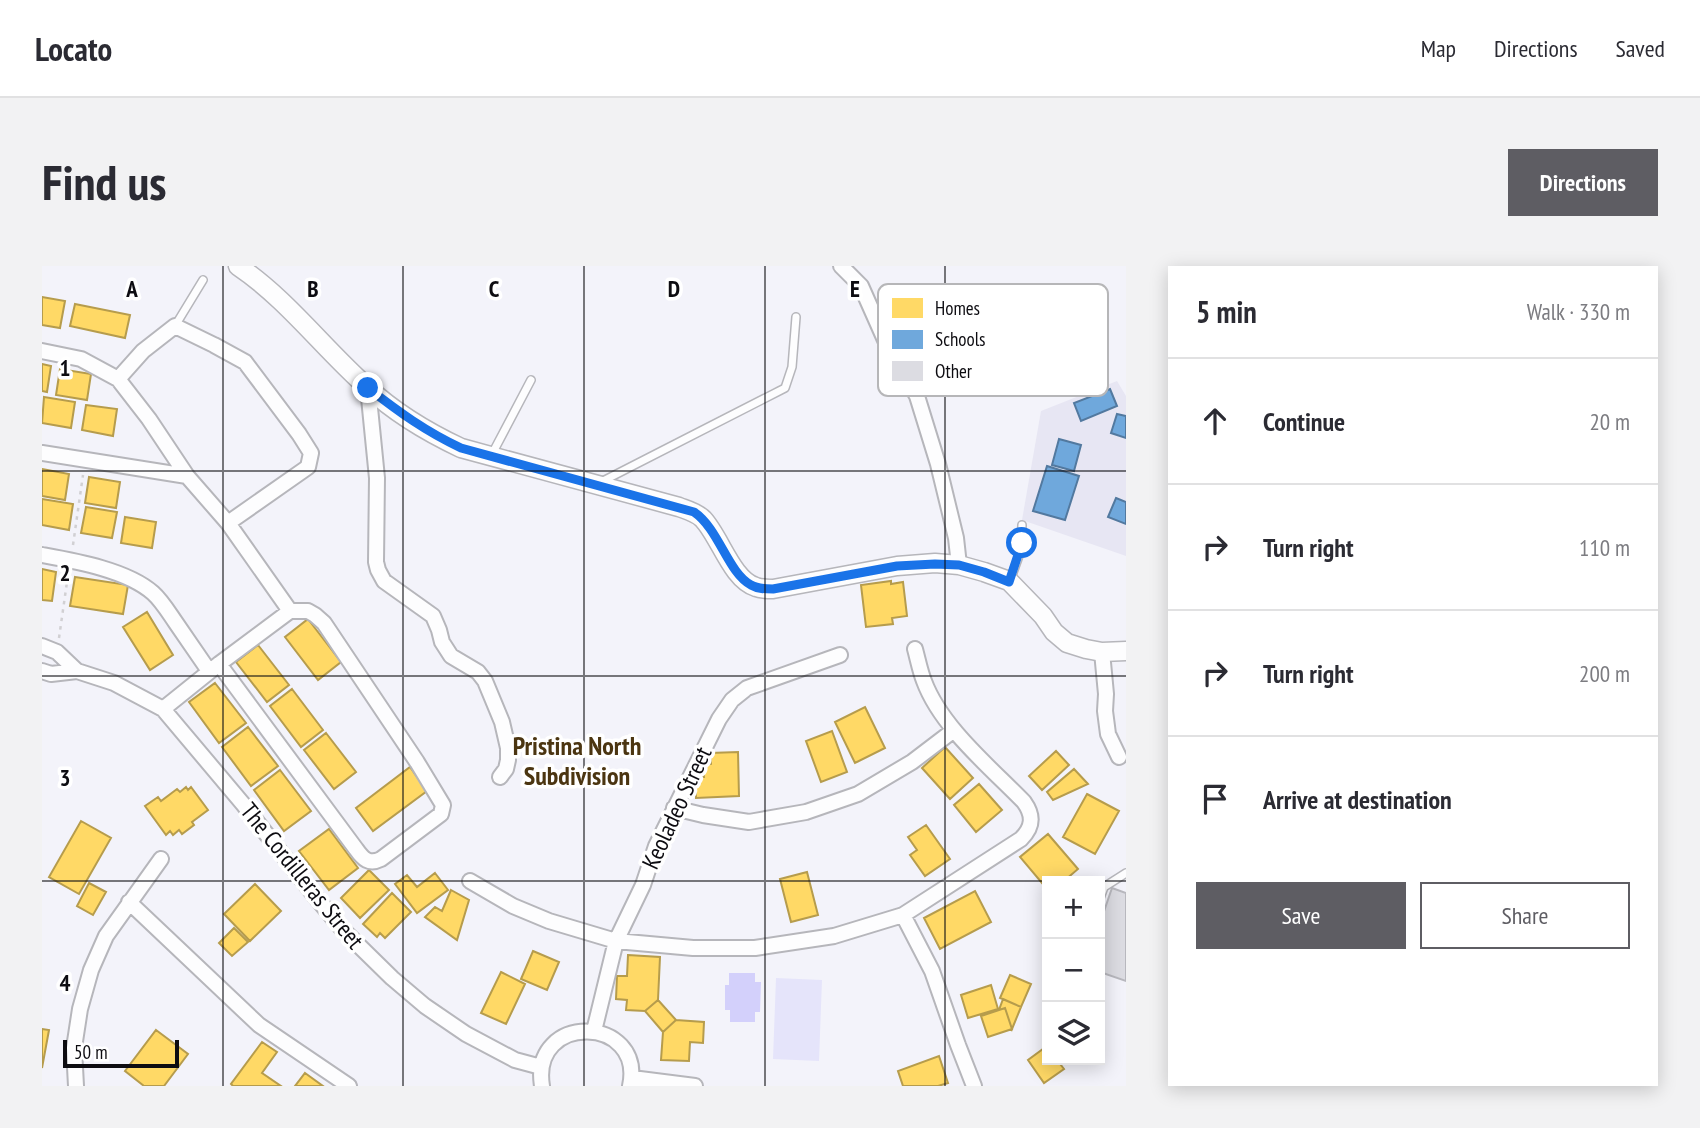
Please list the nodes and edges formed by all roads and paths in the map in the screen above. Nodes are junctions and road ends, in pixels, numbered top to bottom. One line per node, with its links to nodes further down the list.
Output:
1 (238, 266): 10 (street)
2 (841, 266): 5 (street)
3 (203, 280): 6 (lane)
4 (796, 317): 16 (lane)
5 (878, 324)
6 (175, 326): 8 (street); 17 (street)
7 (42, 351): 8 (street)
8 (118, 379): 15 (street)
9 (531, 380): 13 (lane)
10 (368, 388): 13 (street); 36 (street)
11 (917, 396): 21 (street)
12 (42, 453): 14 (street)
13 (490, 456): 16 (street)
14 (85, 461): 15 (street); 20 (path)
15 (187, 477): 17 (street)
16 (595, 485): 21 (street)
17 (228, 523): 23 (street)
18 (1022, 525): 22 (lane)
19 (42, 555): 20 (street)
20 (71, 560): 27 (path); 30 (street)
21 (959, 565): 22 (street)
22 (1009, 582): 28 (street)
23 (290, 611): 30 (street); 30 (street)
24 (42, 646): 27 (street, The Cordilleras Street)
25 (915, 649): 34 (street)
26 (1126, 651): 28 (street)
27 (57, 652): 32 (street, The Cordilleras Street)
28 (1102, 652): 35 (street)
29 (840, 655): 37 (street, Keoladeo Street)
30 (214, 668): 33 (street)
31 (42, 671): 32 (street, The Cordilleras Street)
32 (77, 671): 33 (street, The Cordilleras Street)
33 (163, 709): 46 (street, The Cordilleras Street)
34 (954, 730): 37 (street); 43 (street)
35 (1119, 757)
36 (500, 777)
37 (674, 808): 44 (street, Keoladeo Street)
38 (161, 859): 42 (street)
39 (1126, 873): 41 (lane)
40 (470, 881): 44 (street)
41 (1105, 886)
42 (129, 902): 48 (street); 49 (street)
43 (903, 915): 44 (street); 52 (street)
44 (616, 941): 45 (street, Keoladeo Street)
45 (594, 1031): 46 (street); 47 (street)
46 (541, 1067): 50 (street)
47 (631, 1082): 51 (street)
48 (77, 1085)
49 (349, 1086)
50 (542, 1086)
51 (695, 1086)
52 (974, 1086)

